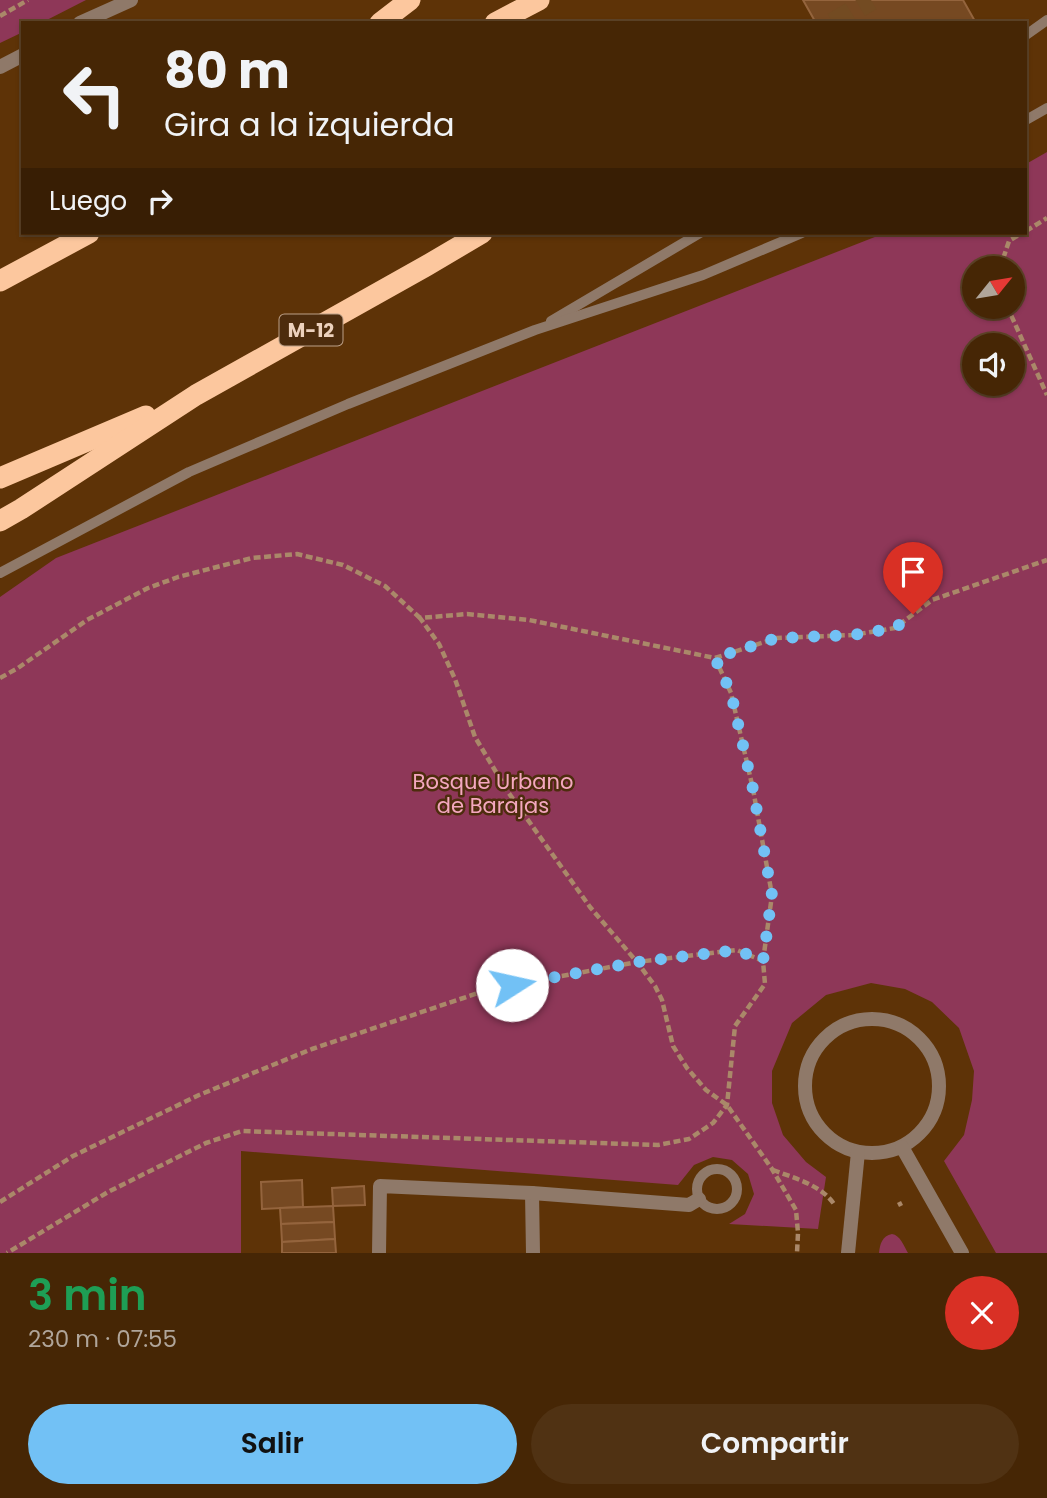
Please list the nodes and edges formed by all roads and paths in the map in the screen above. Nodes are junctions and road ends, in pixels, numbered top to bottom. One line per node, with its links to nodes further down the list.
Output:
1 (27, 0): 6 (path)
2 (131, 0): 8 (street)
3 (394, 0): 9 (highway)
4 (410, 0): 10 (highway)
5 (539, 0): 11 (highway)
6 (0, 16)
7 (1047, 20): 12 (lane)
8 (84, 21)
9 (373, 21)
10 (383, 21)
11 (499, 21)
12 (1027, 34)
13 (21, 56): 14 (street)
14 (0, 67)
15 (1047, 108): 16 (lane)
16 (1027, 119)
17 (1047, 218): 18 (path)
18 (1027, 230)
19 (85, 235): 25 (highway)
20 (479, 235): 28 (highway, M-12)
21 (697, 235): 27 (lane)
22 (797, 235): 27 (lane)
23 (1019, 235): 24 (path)
24 (1004, 256)
25 (0, 281)
26 (1013, 319): 29 (path)
27 (535, 330): 33 (lane)
28 (196, 395): 30 (highway, M-12); 31 (highway)
29 (1047, 395)
30 (0, 478)
31 (0, 522)
32 (1047, 560): 35 (path)
33 (0, 573)
34 (421, 618): 35 (path); 36 (path); 38 (path)
35 (715, 658): 37 (path)
36 (0, 678)
37 (763, 961): 38 (path); 39 (path)
38 (637, 962): 39 (path); 45 (path)
39 (727, 1105): 42 (path); 47 (path)
40 (902, 1147): 41 (street); 41 (street); 52 (street)
41 (858, 1152): 51 (street)
42 (772, 1169): 46 (path); 50 (path)
43 (532, 1193): 44 (street); 48 (street); 49 (street)
44 (699, 1199): 44 (lane)
45 (0, 1202)
46 (835, 1205)
47 (7, 1253)
48 (379, 1253)
49 (533, 1253)
50 (797, 1253)
51 (848, 1253)
52 (962, 1253)

